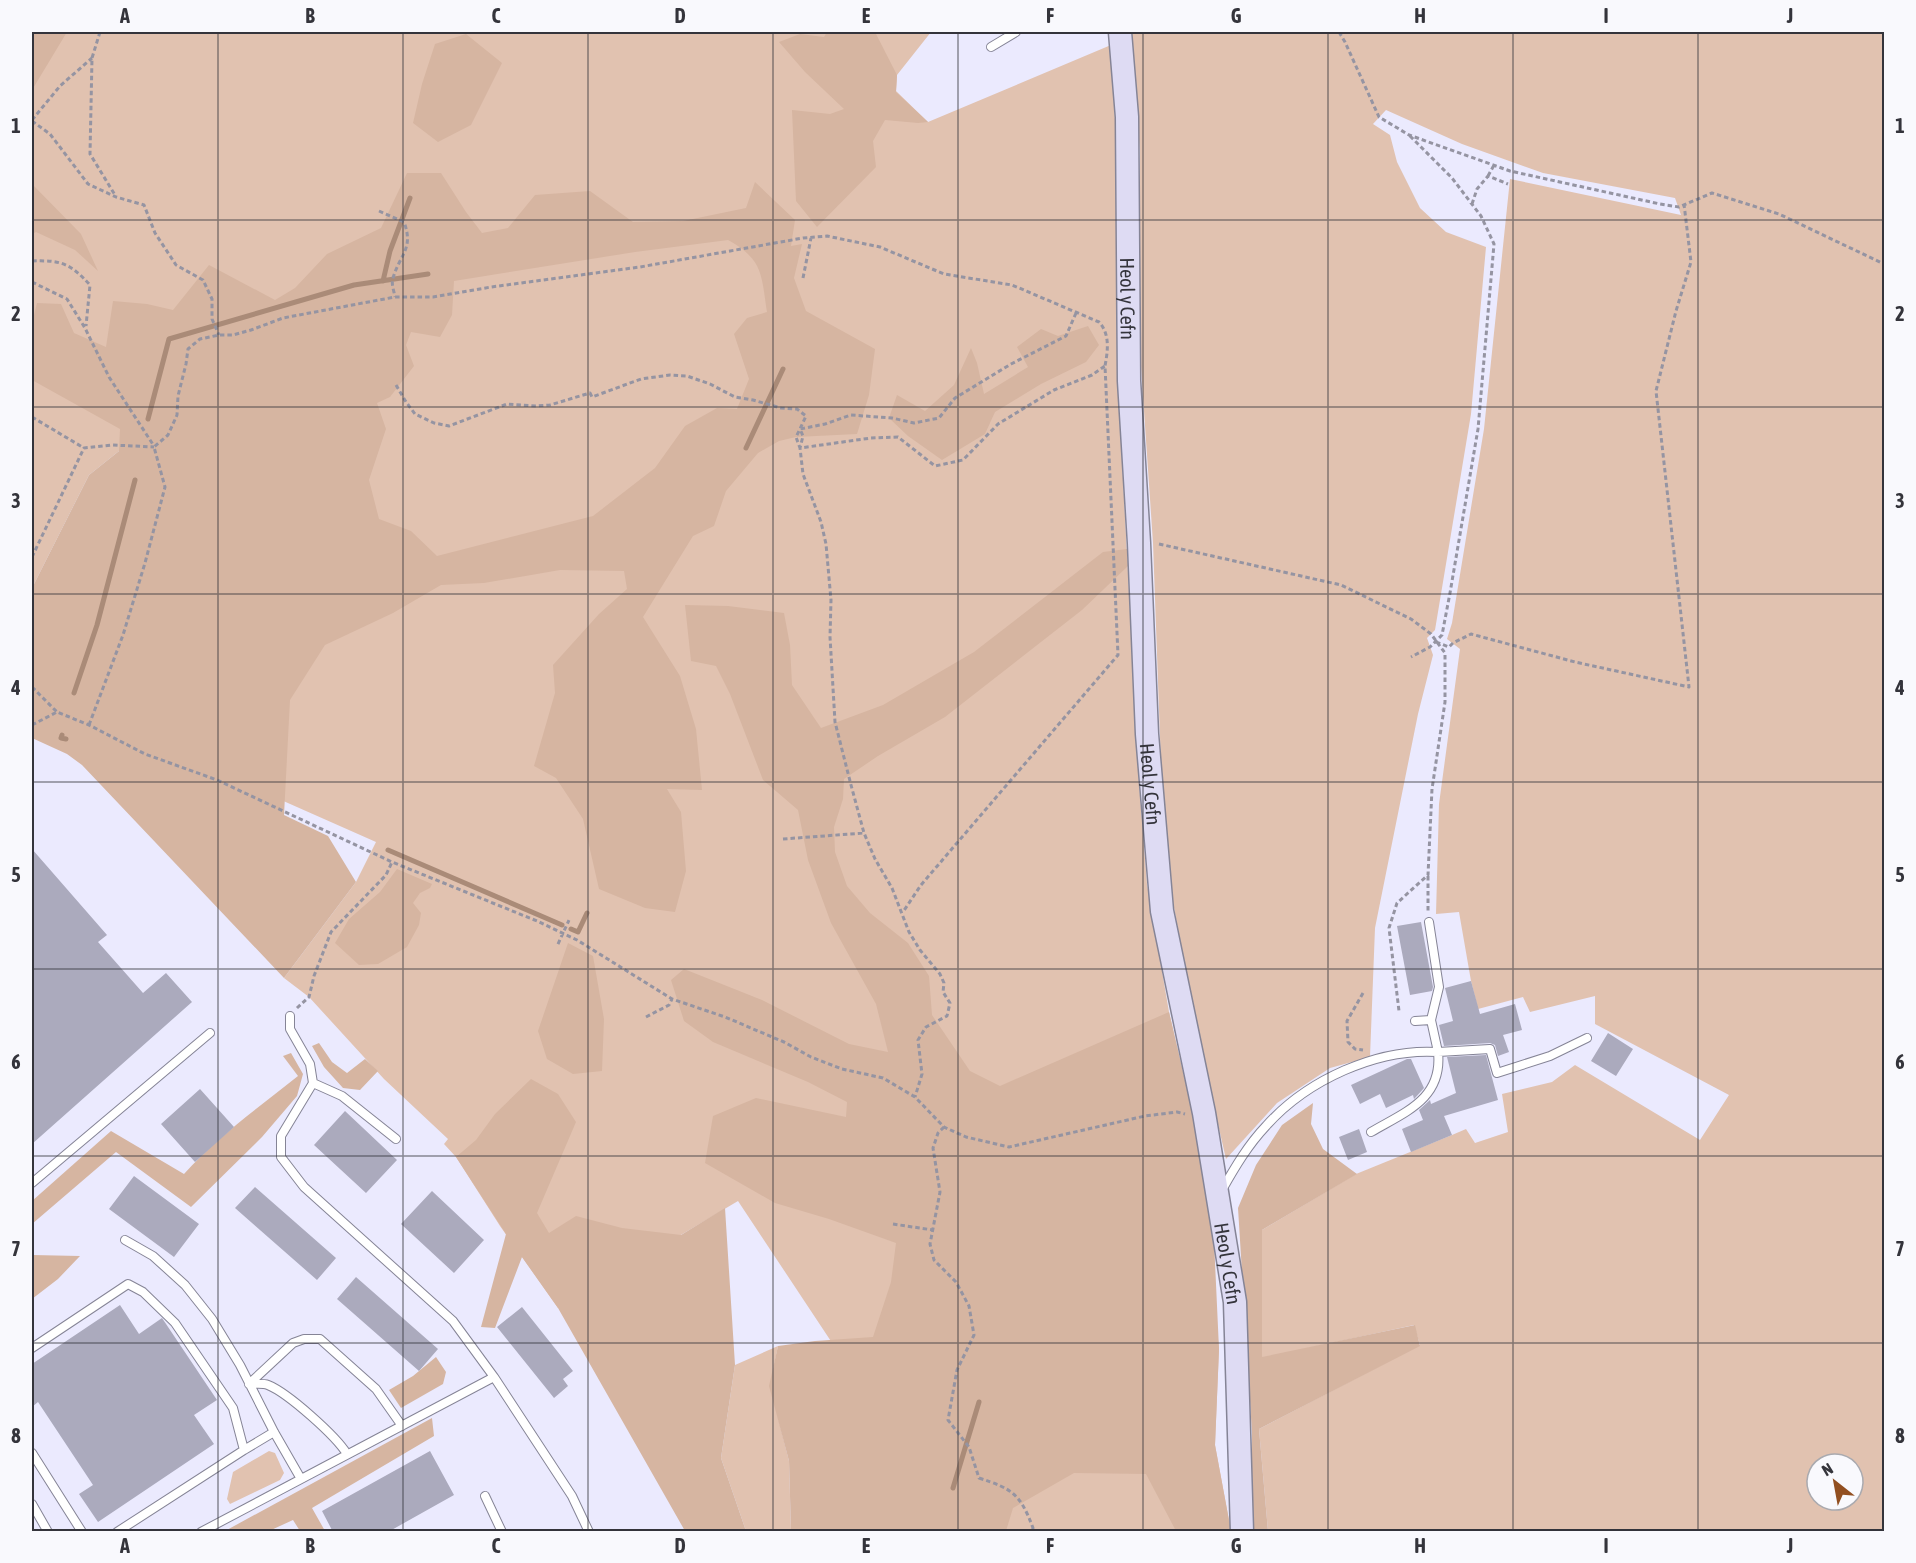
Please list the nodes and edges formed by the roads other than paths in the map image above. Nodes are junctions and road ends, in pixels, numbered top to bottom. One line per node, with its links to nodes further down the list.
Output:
1 (1016, 32): 3 (lane)
2 (1120, 32): 15 (street, Heol y Cefn)
3 (991, 47)
4 (1428, 922): 6 (lane)
5 (290, 1016): 11 (lane)
6 (1431, 1020): 7 (lane); 10 (lane)
7 (1415, 1021)
8 (210, 1034): 14 (lane)
9 (1587, 1038): 10 (lane)
10 (1438, 1052): 12 (lane); 15 (lane)
11 (313, 1083): 13 (lane); 18 (lane)
12 (1371, 1132)
13 (396, 1139)
14 (32, 1183)
15 (1219, 1197): 34 (street, Heol y Cefn)
16 (125, 1240): 19 (lane)
17 (32, 1348): 22 (lane)
18 (494, 1377): 20 (lane); 33 (lane)
19 (249, 1384): 20 (lane); 21 (lane); 24 (lane)
20 (402, 1426): 24 (lane)
21 (274, 1432): 22 (lane); 25 (lane)
22 (244, 1450): 30 (lane)
23 (32, 1453): 29 (lane)
24 (347, 1454): 25 (lane)
25 (302, 1479): 31 (lane)
26 (485, 1496): 32 (lane)
27 (32, 1504): 28 (lane)
28 (48, 1532)
29 (82, 1532)
30 (117, 1532)
31 (201, 1532)
32 (502, 1532)
33 (589, 1532)
34 (1242, 1532)

